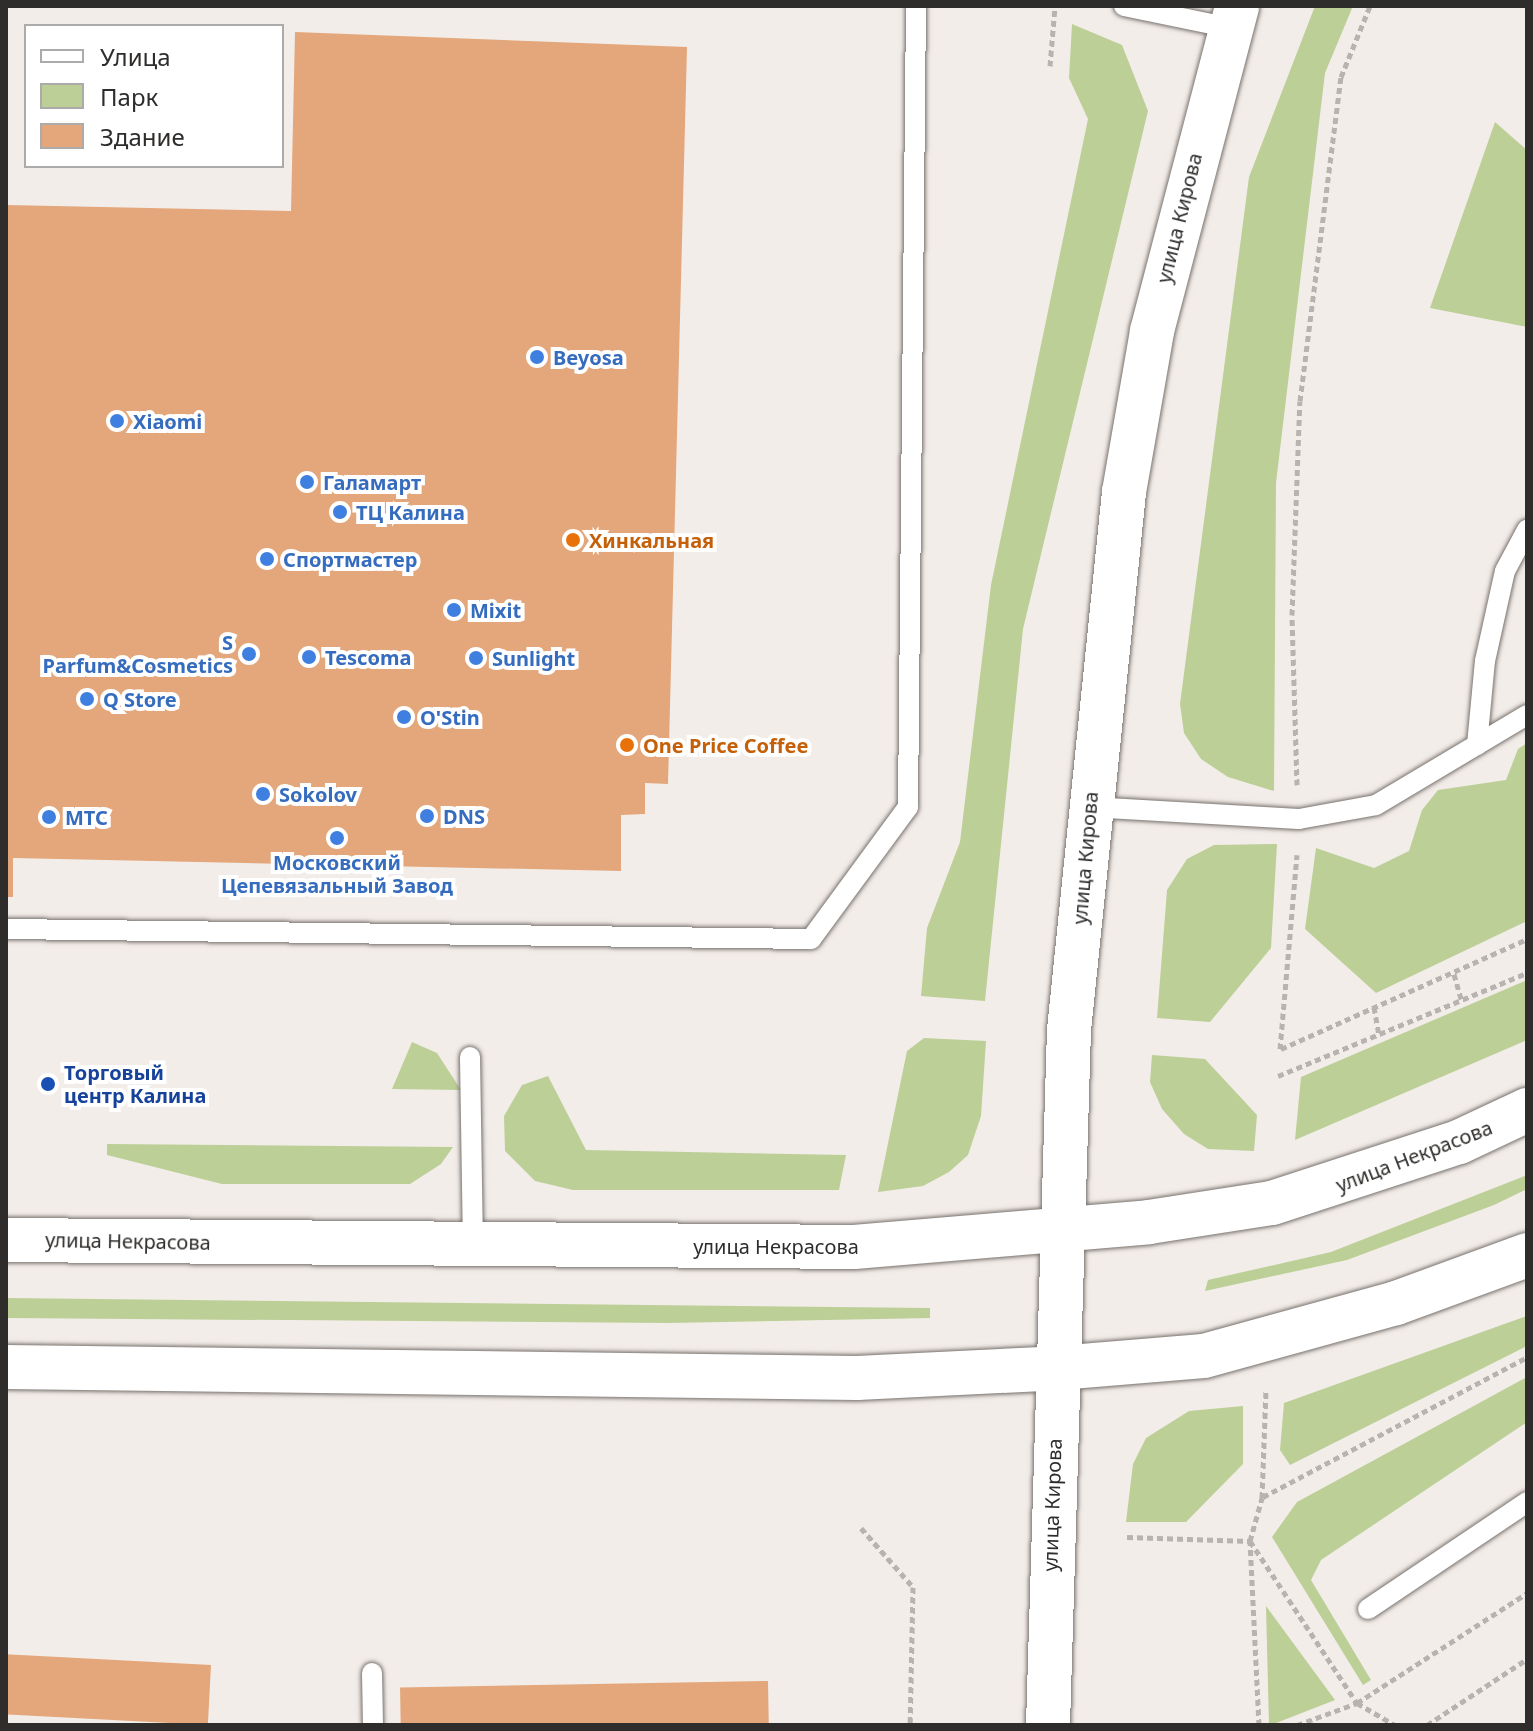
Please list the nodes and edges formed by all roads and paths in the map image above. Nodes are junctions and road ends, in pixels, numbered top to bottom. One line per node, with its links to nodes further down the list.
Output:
1 (916, 6): 12 (lane)
2 (1055, 6): 6 (path)
3 (1124, 6): 5 (lane)
4 (1370, 6): 11 (path)
5 (1231, 17): 10 (main road, улица Кирова)
6 (1050, 66)
7 (1527, 530): 9 (lane)
8 (1527, 715): 9 (lane)
9 (1477, 745): 11 (lane)
10 (1090, 807): 11 (lane); 22 (main road, улица Кирова)
11 (1299, 819): 17 (path)
12 (6, 929)
13 (1527, 939): 15 (path)
14 (1527, 973): 16 (path)
15 (1454, 974): 16 (path); 17 (path)
16 (1462, 1002): 18 (path)
17 (1374, 1007): 18 (path)
18 (1379, 1036): 20 (path)
19 (470, 1057): 24 (lane)
20 (1278, 1076)
21 (1527, 1110): 22 (main road, улица Некрасова)
22 (1065, 1228): 24 (main road, улица Некрасова); 28 (main road, улица Кирова)
23 (6, 1240): 24 (main road, улица Некрасова)
24 (473, 1246)
25 (1527, 1255): 28 (main road)
26 (1527, 1357): 30 (path)
27 (6, 1367): 28 (main road)
28 (1058, 1368): 42 (main road, улица Кирова)
29 (1266, 1381): 30 (path)
30 (1262, 1498): 34 (path)
31 (1527, 1502): 36 (lane)
32 (861, 1528): 41 (path)
33 (1127, 1537): 34 (path)
34 (1250, 1541): 39 (path); 43 (path)
35 (1527, 1593): 39 (path)
36 (1368, 1609)
37 (1527, 1659): 46 (path)
38 (372, 1673): 40 (lane)
39 (1357, 1703): 44 (path); 45 (path)
40 (373, 1725)
41 (910, 1725)
42 (1048, 1725)
43 (1259, 1725)
44 (1297, 1725)
45 (1395, 1725)
46 (1427, 1725)

